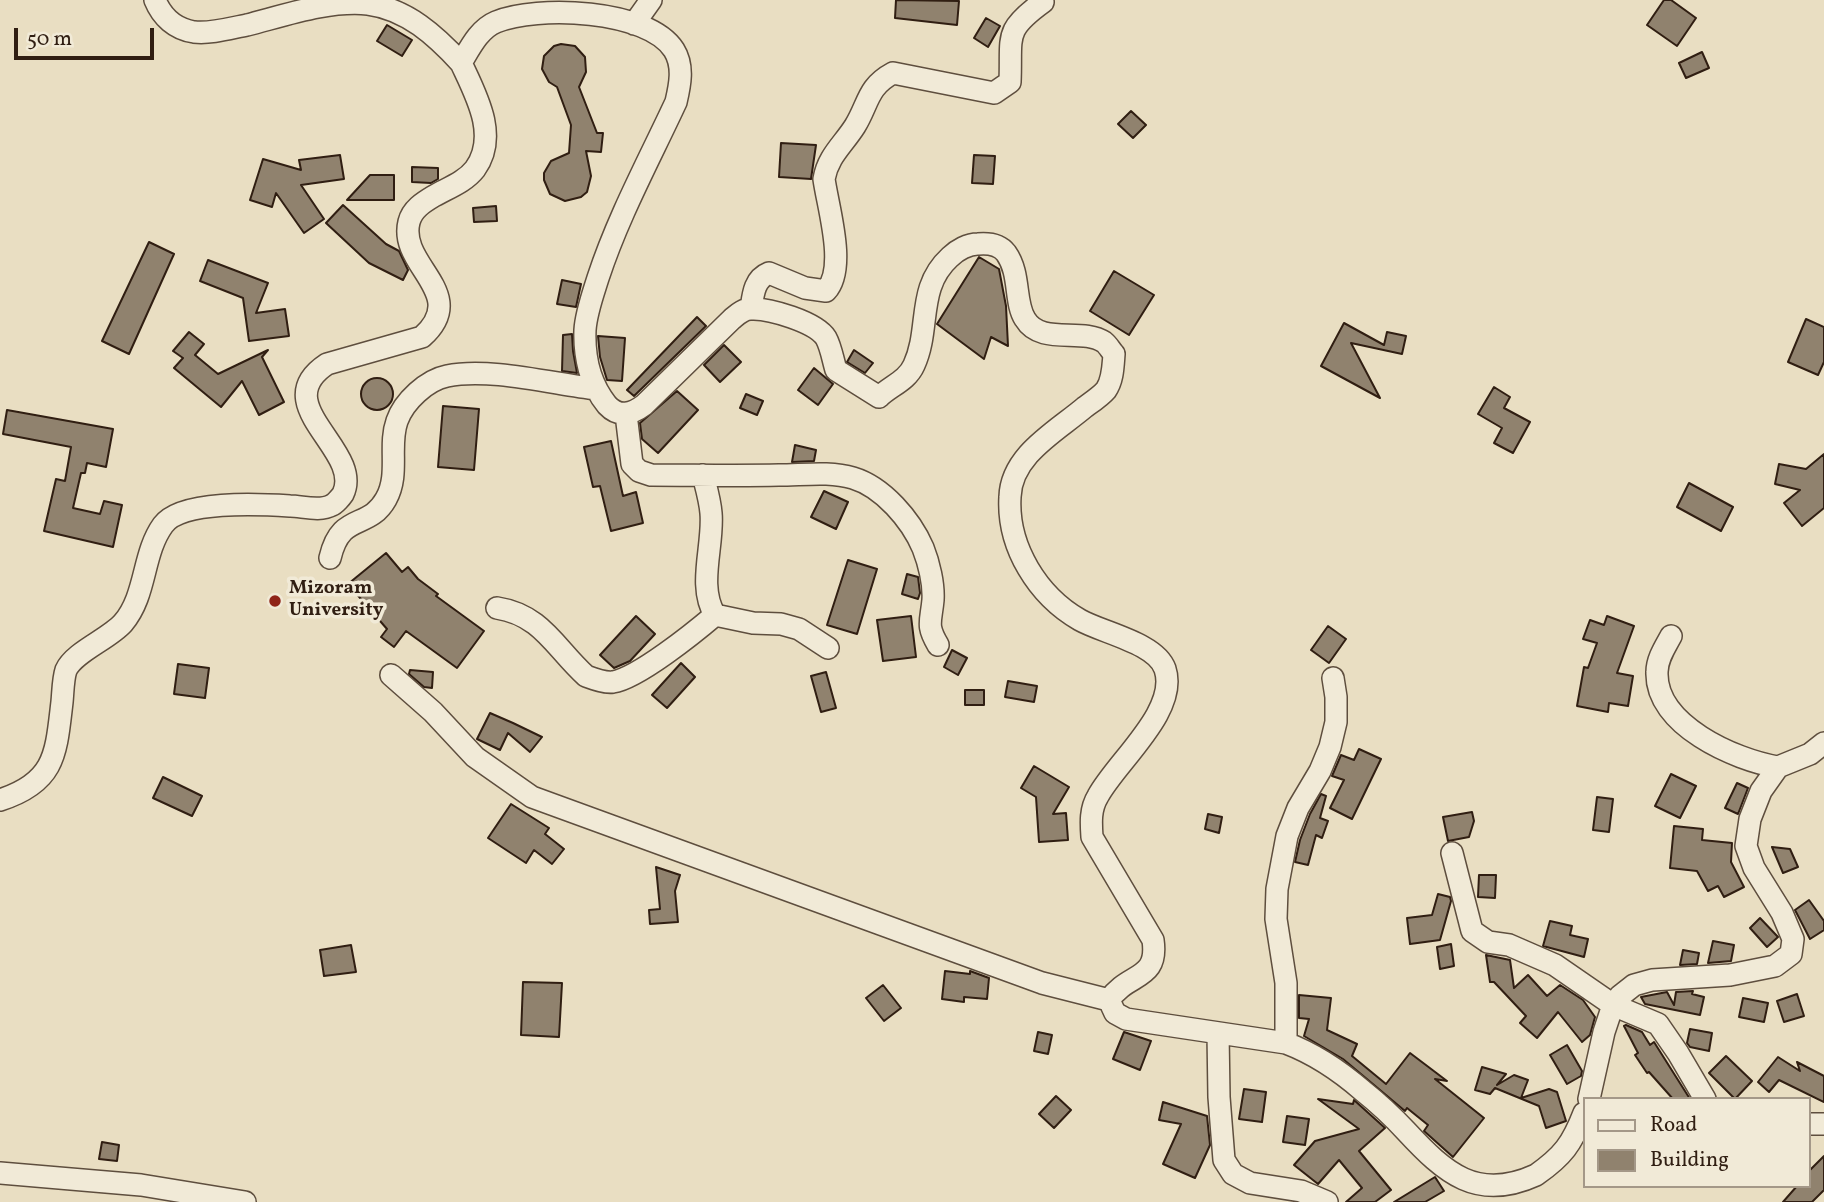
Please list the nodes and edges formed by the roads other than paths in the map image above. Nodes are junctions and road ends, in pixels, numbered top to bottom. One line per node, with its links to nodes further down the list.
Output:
1 (155, 0): 5 (street)
2 (651, 0): 4 (street)
3 (1043, 2): 6 (street)
4 (634, 24): 5 (street); 7 (street)
5 (461, 63): 20 (street)
6 (751, 309): 8 (street); 22 (street)
7 (596, 389): 8 (street); 10 (street)
8 (626, 414): 9 (street)
9 (703, 475): 12 (street); 14 (street)
10 (330, 558)
11 (498, 608): 12 (street)
12 (715, 615): 15 (street)
13 (1671, 636): 19 (street)
14 (939, 645)
15 (828, 648)
16 (391, 674): 22 (street)
17 (1333, 678): 25 (street)
18 (1824, 743): 19 (street)
19 (1778, 767): 23 (street)
20 (0, 800)
21 (1452, 853): 23 (street)
22 (1109, 1000): 24 (street)
23 (1613, 1005): 26 (street); 27 (street)
24 (1218, 1033): 25 (street); 32 (street)
25 (1286, 1042): 30 (street)
26 (1589, 1097)
27 (1704, 1097)
28 (1579, 1139): 30 (street)
29 (0, 1173): 31 (street)
30 (1523, 1182): 33 (street)
31 (245, 1202)
32 (1327, 1202)
33 (1513, 1202)

